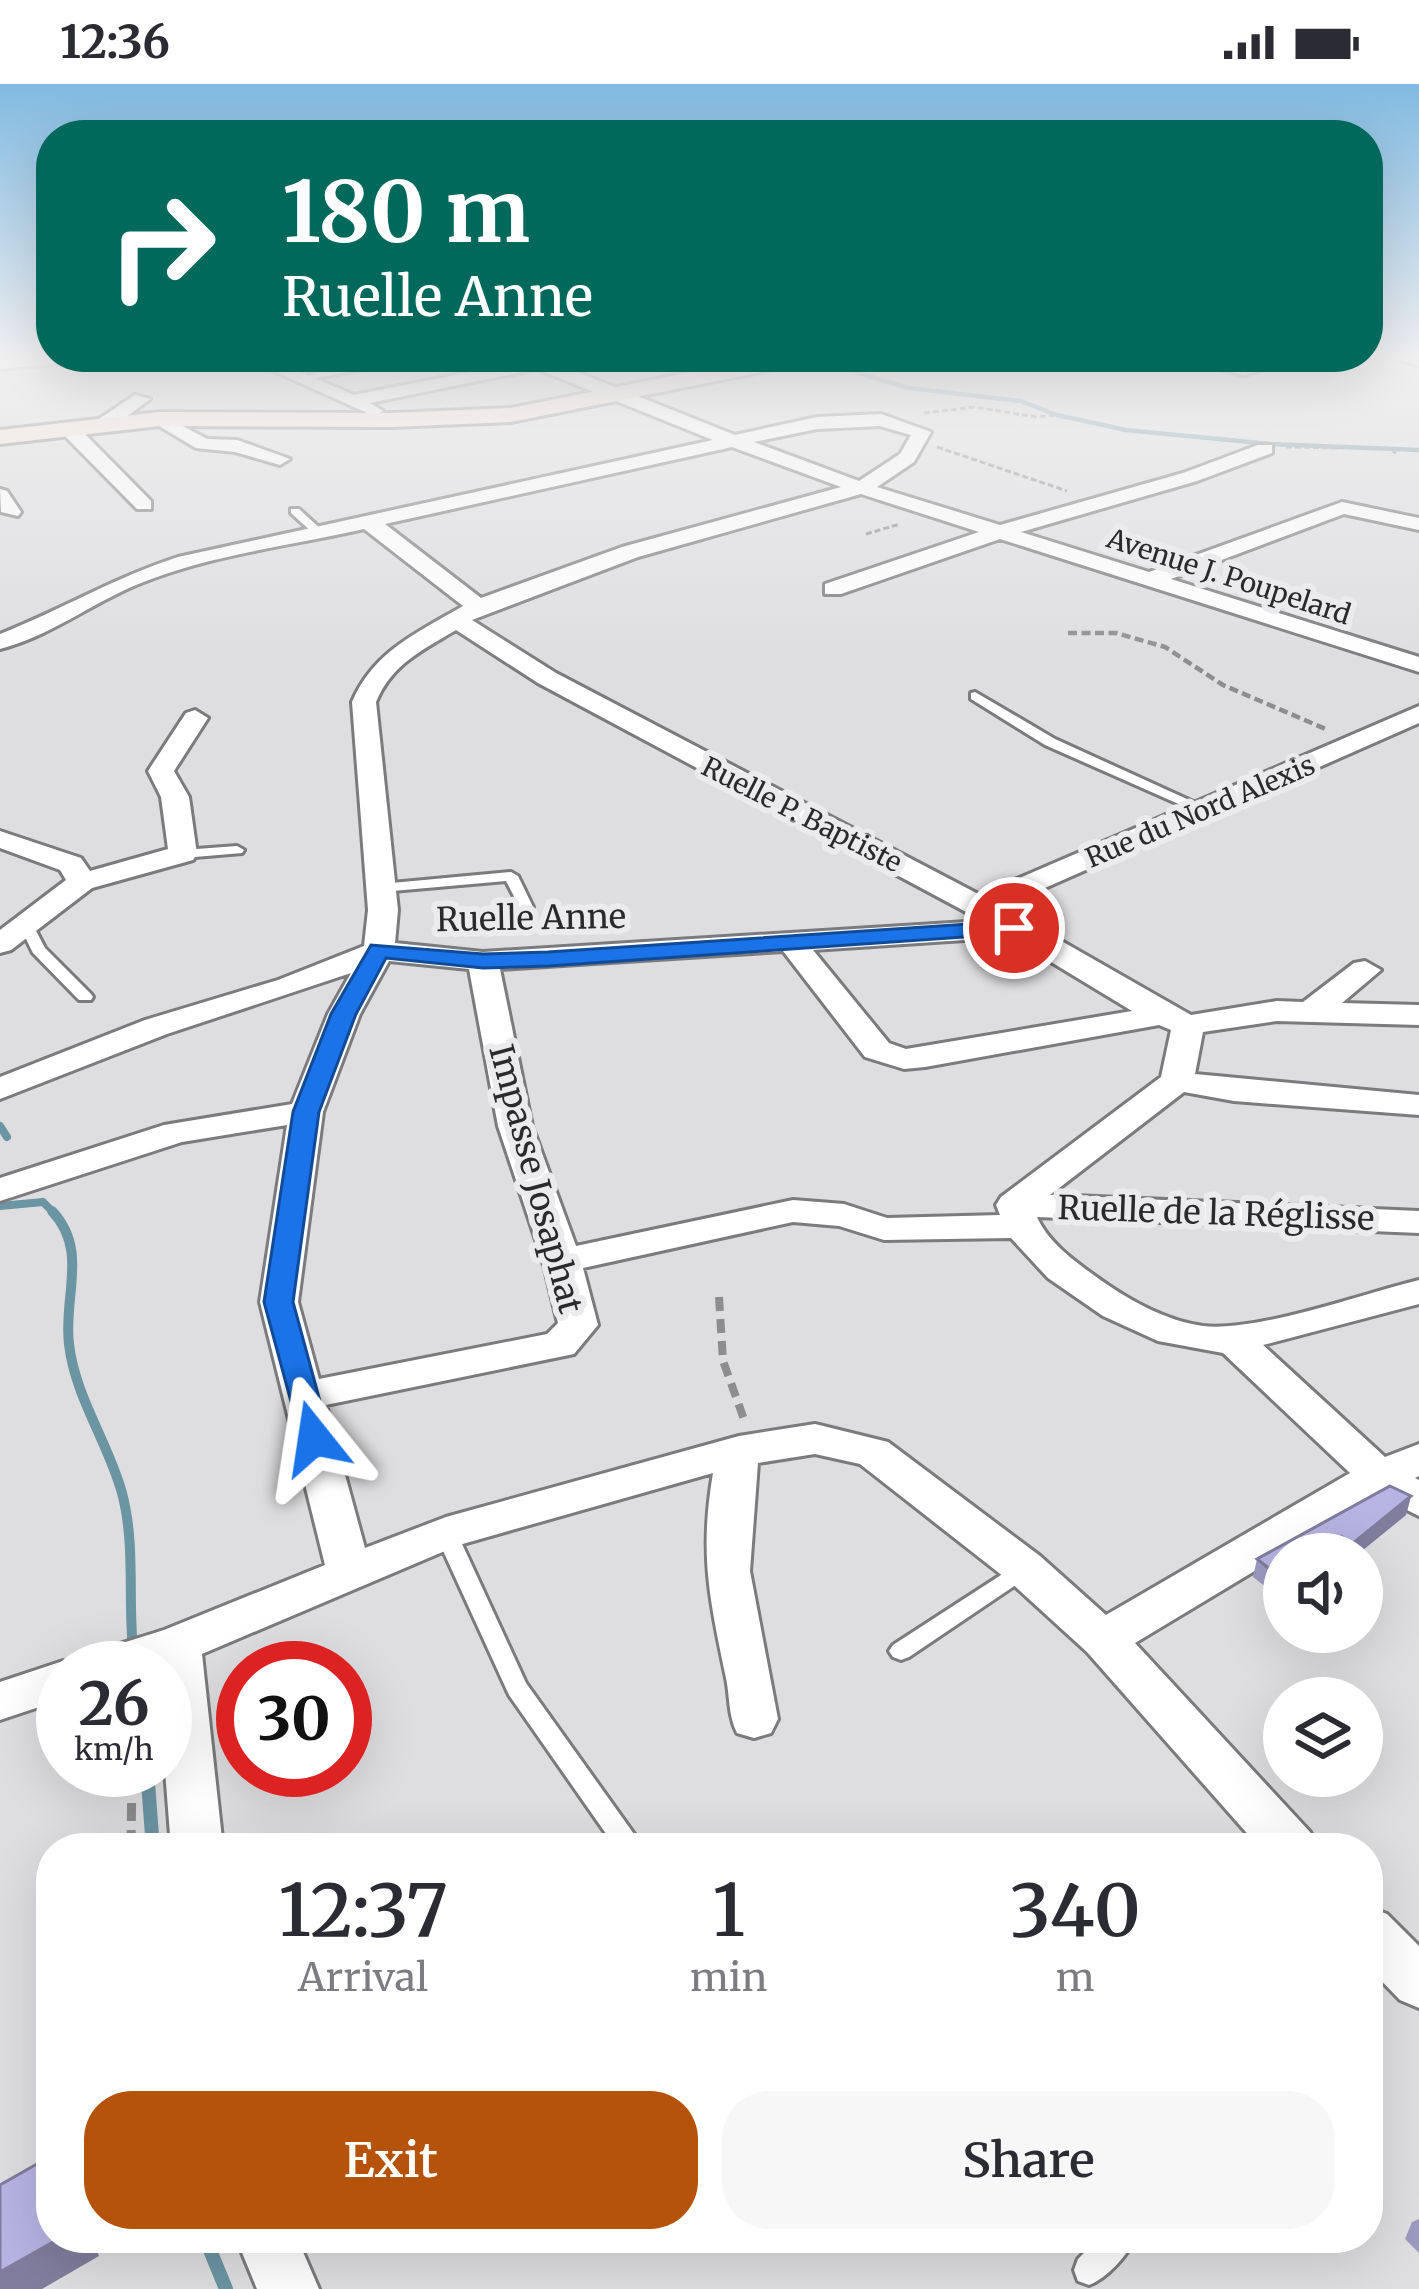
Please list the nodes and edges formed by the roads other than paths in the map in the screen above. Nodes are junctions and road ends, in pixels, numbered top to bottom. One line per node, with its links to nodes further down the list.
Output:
1 (98, 458): 9 (street)
2 (276, 458): 7 (street)
3 (657, 458): 11 (street)
4 (778, 458): 8 (street, Avenue J. Poupelard)
5 (908, 458): 8 (street)
6 (1241, 458): 13 (street)
7 (280, 459)
8 (861, 488): 13 (street, Avenue J. Poupelard); 17 (street)
9 (144, 505)
10 (295, 511): 14 (lane)
11 (370, 524): 14 (street); 17 (street, Ruelle P. Baptiste)
12 (1419, 524): 15 (street)
13 (1002, 531): 15 (street, Avenue J. Poupelard); 16 (street)
14 (319, 532): 18 (street)
15 (1151, 579): 19 (street, Avenue J. Poupelard)
16 (833, 589)
17 (468, 614): 28 (street); 29 (street, Ruelle P. Baptiste)
18 (0, 642)
19 (1419, 665)
20 (975, 696): 23 (lane)
21 (1419, 714): 23 (street, Rue du Nord Alexis)
22 (195, 718): 26 (street)
23 (1204, 810): 29 (street, Rue du Nord Alexis)
24 (2, 840): 27 (street)
25 (237, 850): 26 (lane)
26 (183, 854): 27 (street)
27 (82, 882): 31 (street)
28 (381, 888): 30 (lane); 35 (street)
29 (979, 906): 32 (street, Ruelle P. Baptiste)
30 (526, 907)
31 (26, 926): 34 (street); 38 (lane)
32 (1014, 928): 33 (street, Ruelle Anne); 40 (street, Ruelle P. Baptiste)
33 (790, 942): 36 (street, Ruelle Anne); 40 (street)
34 (0, 944)
35 (379, 950): 36 (street, Ruelle Anne); 43 (street, Ruelle Anne); 45 (street)
36 (483, 961): 49 (street, Impasse Josaphat)
37 (1365, 970): 39 (street)
38 (85, 997)
39 (1312, 1011): 40 (street); 41 (street)
40 (1166, 1014): 42 (street)
41 (1419, 1015)
42 (1177, 1081): 44 (street); 47 (street)
43 (0, 1089)
44 (1419, 1106)
45 (306, 1112): 46 (street); 52 (street)
46 (0, 1190)
47 (1016, 1215): 48 (street, Ruelle de la Réglisse); 49 (street, Ruelle de la Réglisse); 51 (street)
48 (1419, 1222)
49 (562, 1261): 52 (street, Impasse Josaphat)
50 (1419, 1292): 51 (street)
51 (1233, 1340): 54 (street)
52 (303, 1396): 58 (street)
53 (747, 1449): 56 (street); 57 (street); 64 (street)
54 (1399, 1468): 55 (street); 59 (street)
55 (1419, 1500)
56 (446, 1533): 58 (street); 67 (lane)
57 (1024, 1568): 59 (street); 61 (lane)
58 (350, 1572): 60 (street)
59 (1103, 1639): 68 (street)
60 (176, 1641)
61 (901, 1652)
62 (36, 1689): 63 (street)
63 (0, 1700)
64 (754, 1719)
65 (181, 1797): 66 (street)
66 (192, 1833)
67 (620, 1833)
68 (1278, 1833)
69 (1383, 1946): 70 (street)
70 (1419, 1983)
71 (272, 2253): 74 (street)
72 (1105, 2253): 73 (lane)
73 (1089, 2270)
74 (288, 2289)

